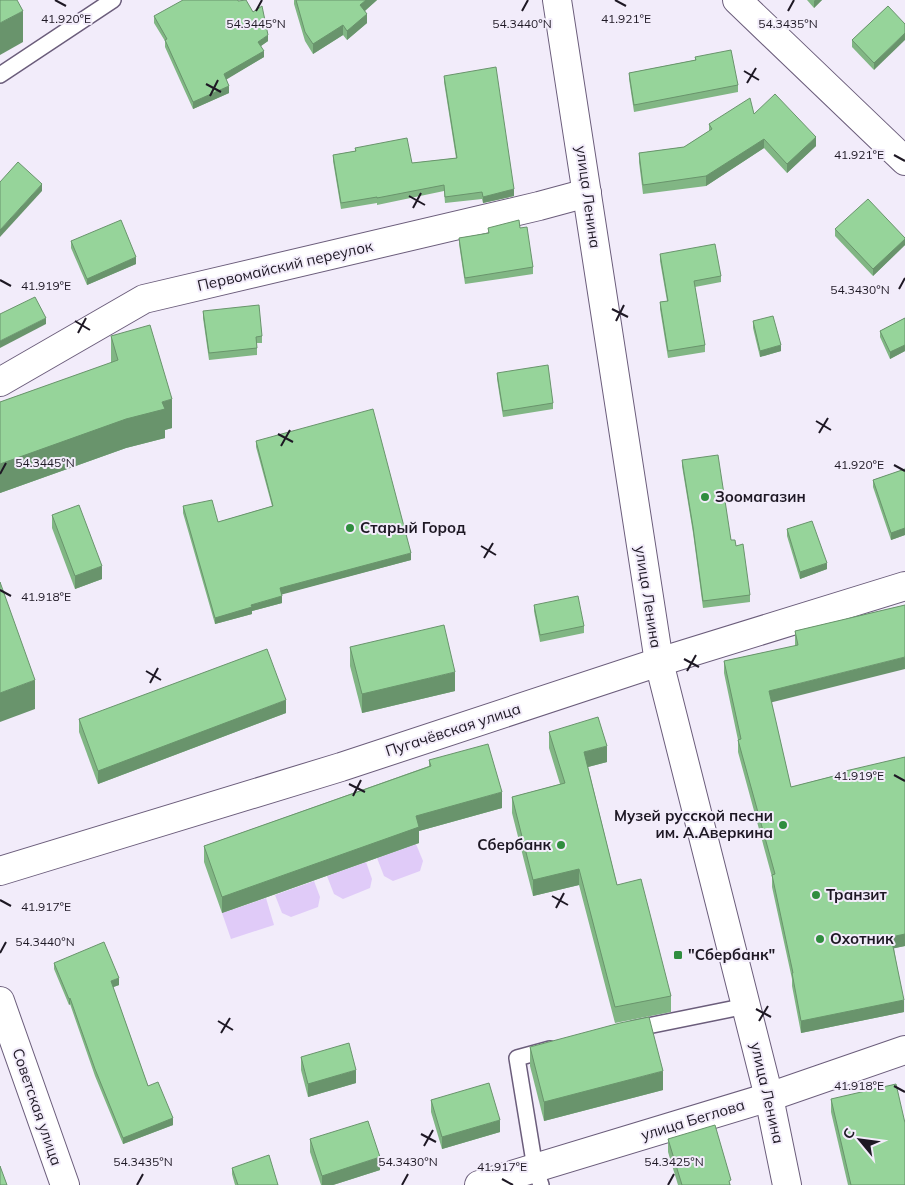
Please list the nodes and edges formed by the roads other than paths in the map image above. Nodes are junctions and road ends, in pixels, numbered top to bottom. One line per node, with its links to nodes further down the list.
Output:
1 (112, 0): 4 (lane)
2 (557, 0): 6 (street, улица Ленина)
3 (738, 0): 5 (street)
4 (0, 75)
5 (905, 160)
6 (587, 193): 7 (street, Первомайский переулок); 9 (street, улица Ленина)
7 (0, 382)
8 (905, 586): 9 (street, Пугачёвская улица)
9 (659, 662): 10 (street, Пугачёвская улица); 12 (street, улица Ленина)
10 (0, 871)
11 (0, 1001): 18 (street, Советская улица)
12 (746, 1006): 13 (lane); 16 (street, улица Ленина)
13 (621, 1031)
14 (565, 1045): 17 (lane)
15 (905, 1050): 16 (street, улица Беглова)
16 (769, 1097): 17 (street, улица Беглова); 20 (street, улица Ленина)
17 (538, 1177): 19 (street, улица Беглова)
18 (65, 1185)
19 (479, 1185)
20 (787, 1185)

